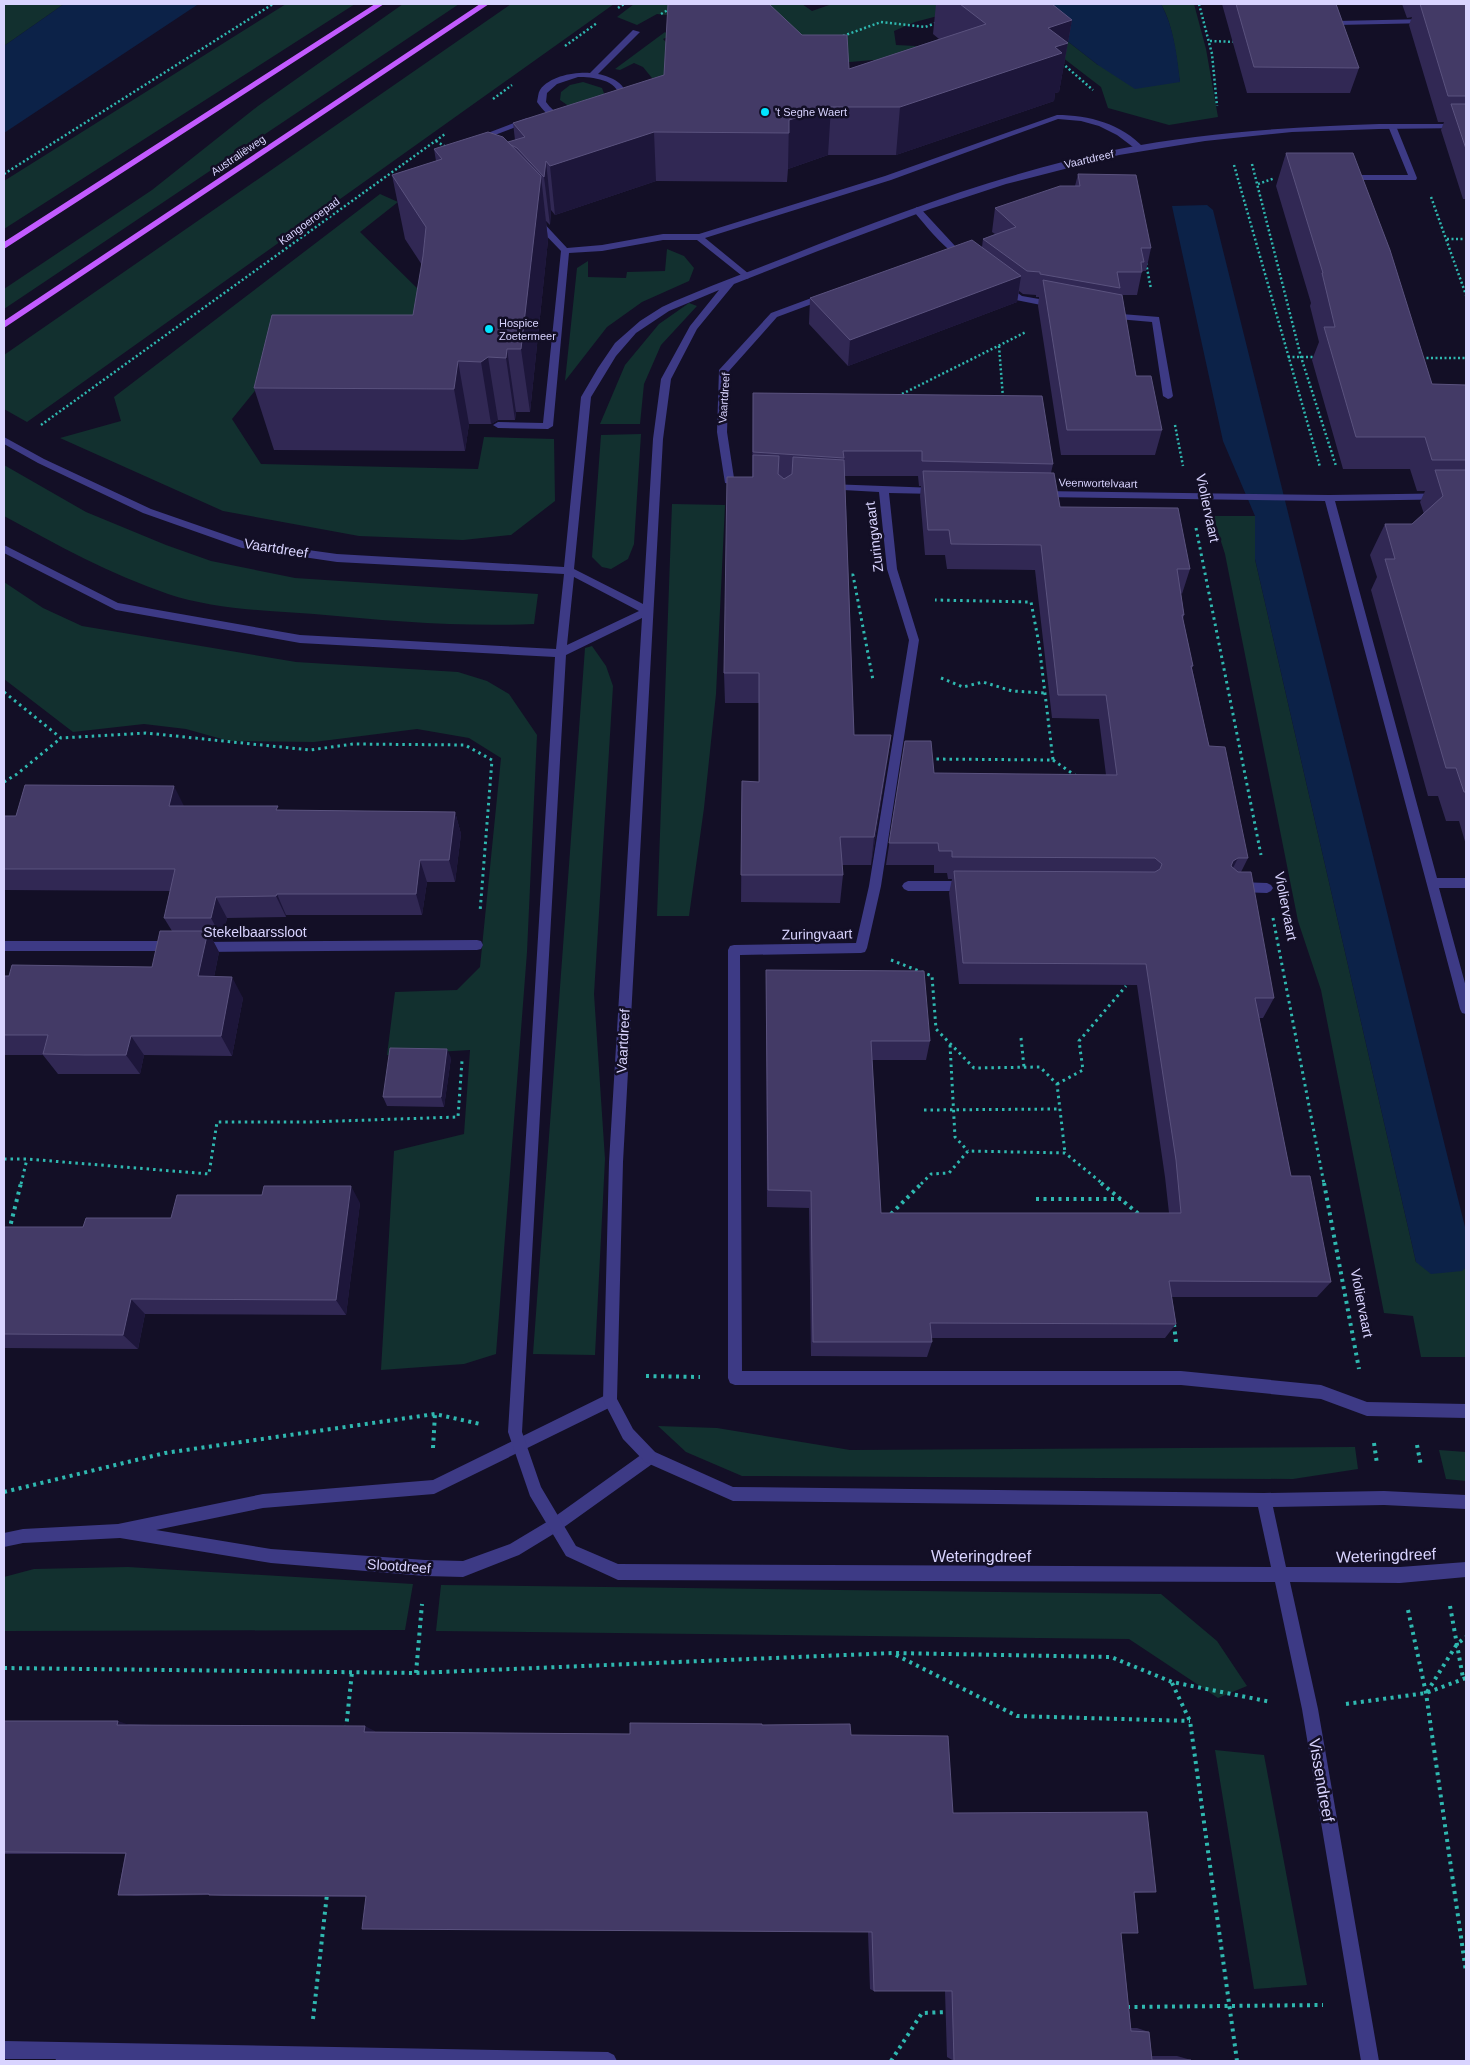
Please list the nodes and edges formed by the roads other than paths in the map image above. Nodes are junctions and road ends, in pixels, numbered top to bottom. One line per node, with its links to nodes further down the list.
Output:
1 (380, 4): 16 (main road)
2 (485, 4): 25 (main road, Australiëweg)
3 (1437, 21): 4 (street)
4 (1337, 23)
5 (636, 32): 6 (street)
6 (592, 75): 7 (street); 7 (street)
7 (549, 114): 11 (street)
8 (1392, 126): 9 (street, Vaartdreef); 10 (street, Vaartdreef); 12 (street)
9 (1466, 126)
10 (1140, 148): 13 (street, Vaartdreef); 15 (street)
11 (451, 151)
12 (1334, 178)
13 (917, 210): 18 (street); 19 (street, Vaartdreef)
14 (528, 211): 17 (street)
15 (699, 237): 17 (street); 19 (street)
16 (4, 246)
17 (565, 251): 27 (street)
18 (969, 260)
19 (746, 276): 21 (street, Vaartdreef)
20 (998, 282): 23 (street)
21 (730, 283): 37 (street, Vaartdreef); 38 (street, Vaartdreef)
22 (837, 292): 29 (street, Vaartdreef)
23 (1071, 308)
24 (1099, 314): 26 (street)
25 (4, 325)
26 (1168, 396)
27 (498, 425)
28 (4, 440): 37 (street, Vaartdreef)
29 (757, 482)
30 (815, 486): 31 (street)
31 (884, 490): 32 (street); 50 (street, Zuringvaart)
32 (943, 492)
33 (1032, 494): 35 (street, Veenwortelvaart)
34 (1466, 496): 35 (street, Veenwortelvaart)
35 (1329, 498): 40 (street)
36 (4, 549): 39 (street)
37 (570, 571): 38 (street, Vaartdreef); 39 (street, Vaartdreef)
38 (648, 612): 39 (street); 49 (street, Vaartdreef)
39 (561, 654): 51 (street, Vaartdreef)
40 (1432, 883): 41 (street); 48 (street)
41 (1466, 884)
42 (908, 886): 43 (street)
43 (978, 886)
44 (1228, 887): 45 (street)
45 (1267, 888)
46 (477, 945): 47 (street, Stekelbaarssloot)
47 (4, 946)
48 (1466, 1009)
49 (610, 1400): 51 (street, Slootdreef); 52 (street, Vaartdreef)
50 (1466, 1411)
51 (517, 1438): 53 (street, Vaartdreef); 57 (street, Slootdreef)
52 (650, 1457): 54 (street); 56 (street, Slootdreef)
53 (535, 1490): 56 (street, Weteringdreef)
54 (1264, 1500): 55 (street); 60 (street, Vissendreef)
55 (1466, 1502)
56 (556, 1525): 57 (street, Slootdreef); 60 (street, Weteringdreef)
57 (118, 1531): 58 (street, Slootdreef)
58 (4, 1540)
59 (1466, 1569): 60 (street, Weteringdreef)
60 (1280, 1574): 64 (street, Vissendreef)
61 (4, 2050): 62 (street)
62 (65, 2056): 63 (street)
63 (608, 2061)
64 (1370, 2061)

